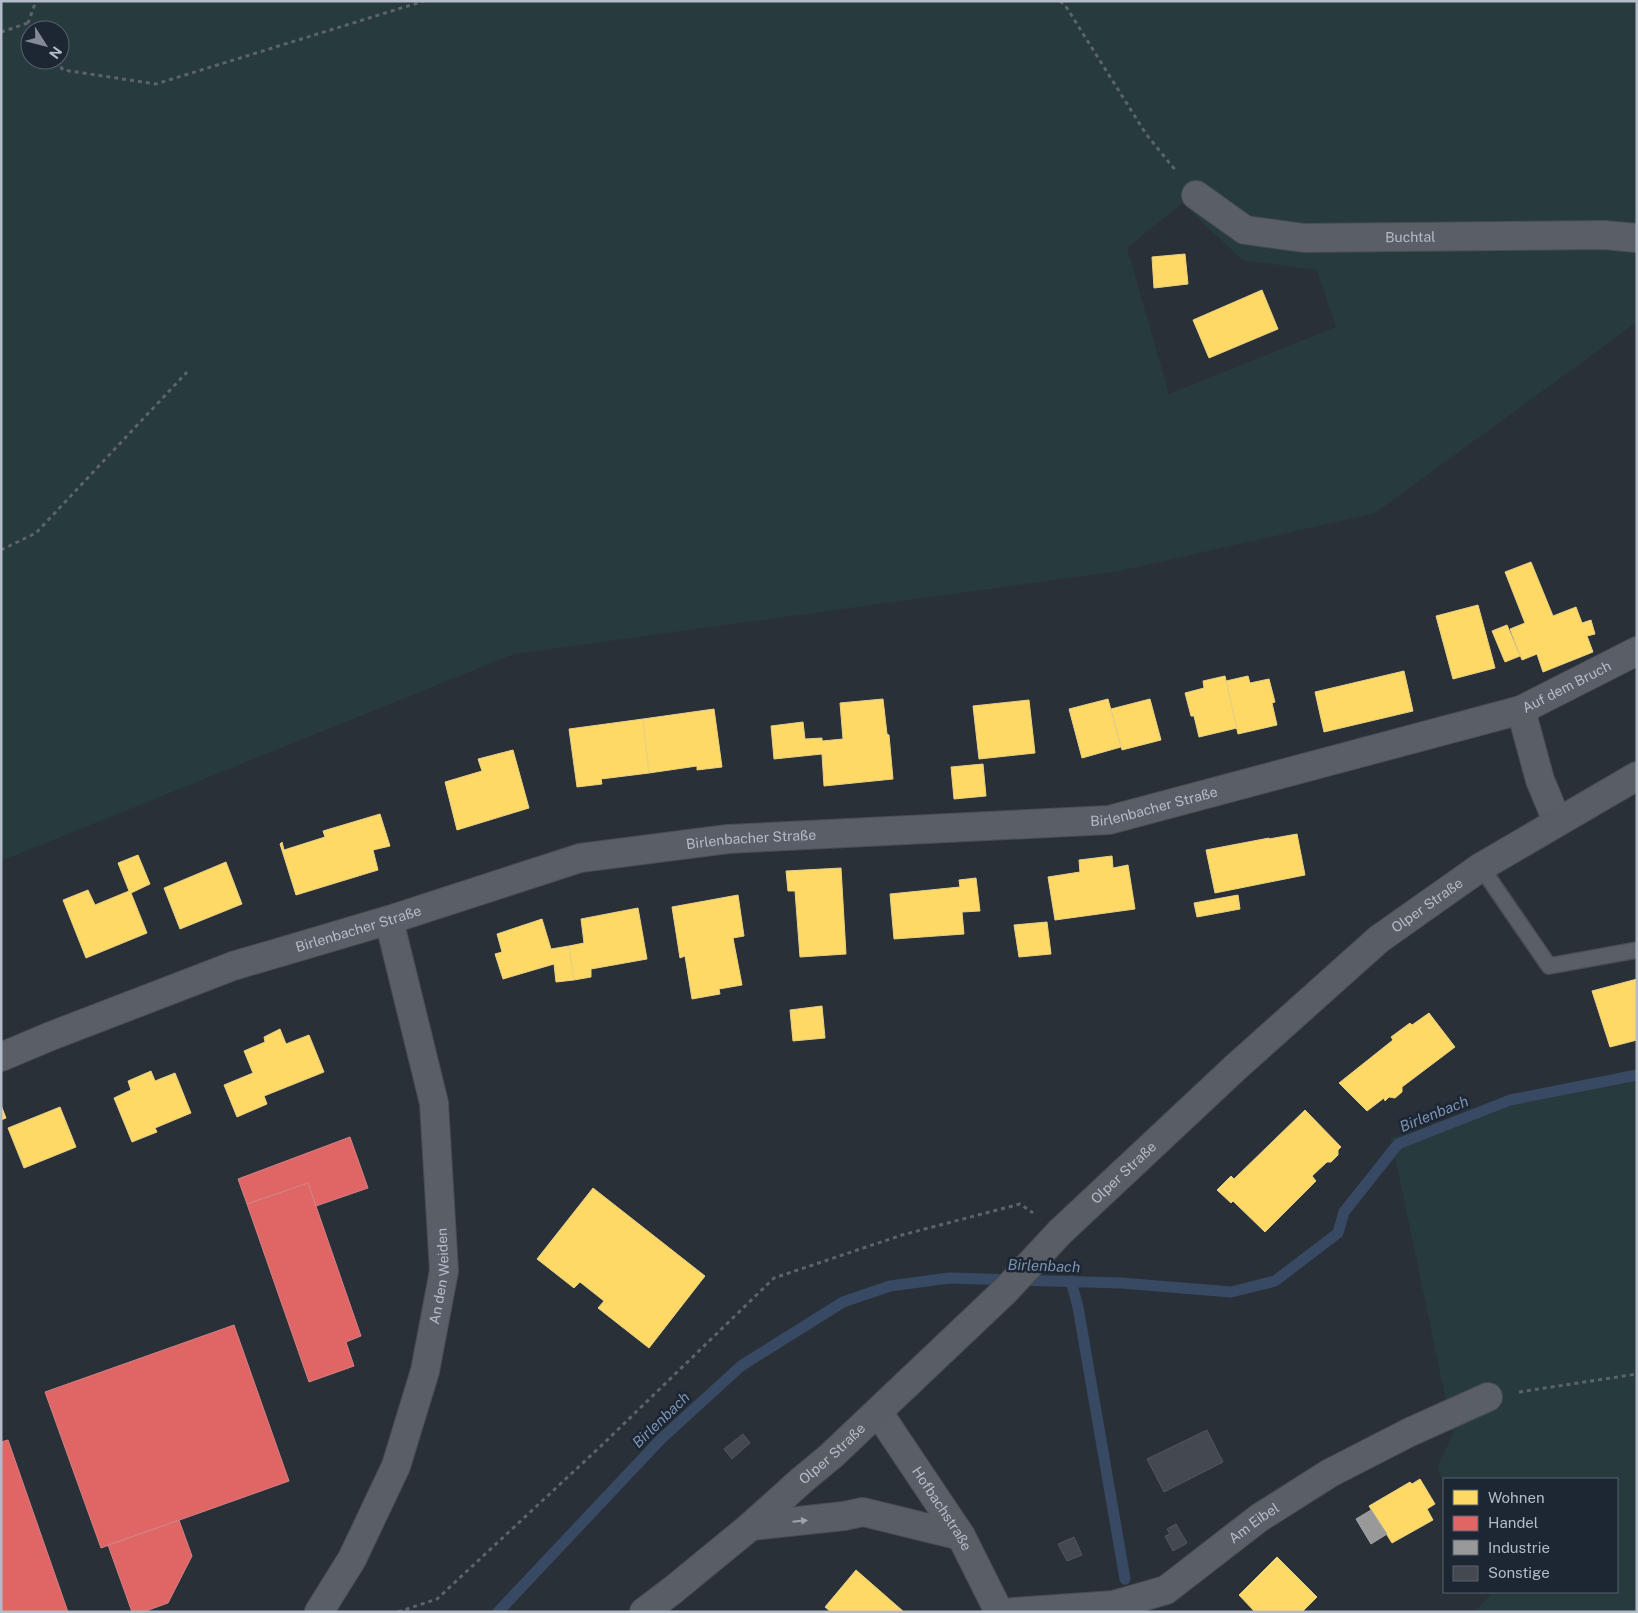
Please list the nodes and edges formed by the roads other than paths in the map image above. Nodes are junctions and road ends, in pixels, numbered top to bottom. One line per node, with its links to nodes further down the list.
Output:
1 (1196, 195): 2 (street, Buchtal)
2 (1637, 238)
3 (1637, 651): 4 (street, Auf dem Bruch)
4 (1521, 710): 6 (street, Auf dem Bruch); 8 (street, Birlenbacher Straße)
5 (1637, 776): 6 (main road, Olper Straße)
6 (1557, 821): 7 (main road, Olper Straße)
7 (1481, 868): 9 (lane); 12 (main road, Olper Straße)
8 (389, 920): 10 (street, Birlenbacher Straße); 15 (street, An den Weiden)
9 (1637, 950)
10 (1, 1057)
11 (1488, 1397): 18 (street, Am Eibel)
12 (878, 1412): 13 (main road, Olper Straße); 14 (street, Hofbachstraße)
13 (751, 1526): 14 (main road, one-way to 14); 16 (main road, Olper Straße)
14 (961, 1536): 17 (street, Hofbachstraße)
15 (319, 1612)
16 (644, 1612)
17 (999, 1612)
18 (1013, 1612)

